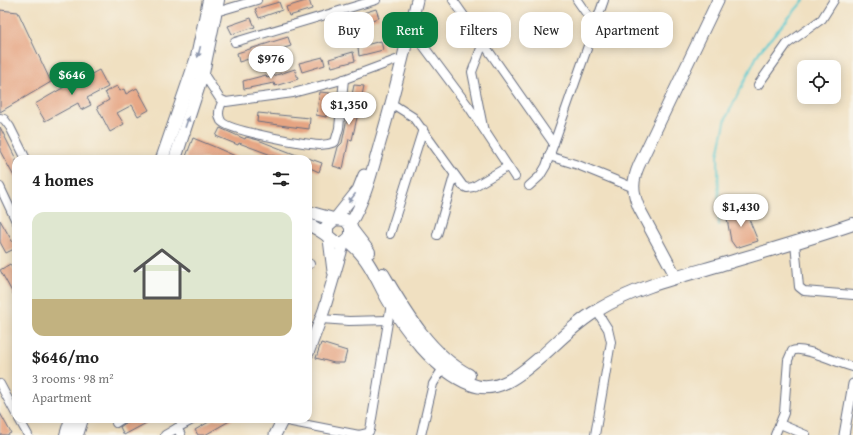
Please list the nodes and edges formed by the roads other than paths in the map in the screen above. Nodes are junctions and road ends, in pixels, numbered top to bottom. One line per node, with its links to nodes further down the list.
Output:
1 (209, 0): 33 (main road, one-way to 33)
2 (256, 0): 11 (street)
3 (376, 0): 16 (street)
4 (410, 0): 22 (main road)
5 (417, 0): 12 (main road)
6 (453, 0): 13 (street)
7 (577, 0): 14 (street)
8 (604, 0): 15 (street)
9 (718, 0): 41 (main road)
10 (834, 0): 25 (street)
11 (217, 6): 23 (main road)
12 (414, 12)
13 (461, 12)
14 (585, 12)
15 (600, 12)
16 (235, 42)
17 (406, 48): 27 (main road)
18 (425, 48): 30 (street)
19 (481, 48): 30 (street)
20 (487, 48): 31 (street)
21 (587, 48): 31 (street)
22 (396, 60): 24 (street); 45 (main road, one-way to 45)
23 (204, 73): 26 (street); 34 (main road, one-way to 23)
24 (344, 79): 26 (street); 26 (street)
25 (758, 85)
26 (223, 101)
27 (391, 103): 29 (street); 48 (main road)
28 (0, 118): 32 (street)
29 (423, 129): 37 (street); 49 (street)
30 (484, 132): 36 (street)
31 (554, 144): 35 (street)
32 (24, 155)
33 (163, 155)
34 (176, 155)
35 (548, 156): 39 (street); 41 (street)
36 (507, 167): 37 (street); 38 (street)
37 (454, 176): 50 (street)
38 (516, 177)
39 (529, 186)
40 (0, 187): 42 (street)
41 (632, 187): 54 (main road)
42 (12, 212)
43 (312, 213): 45 (main road)
44 (853, 216): 53 (main road)
45 (334, 219): 48 (main road); 51 (main road)
46 (853, 224): 52 (main road)
47 (312, 227): 51 (main road)
48 (348, 234): 51 (main road); 54 (main road); 55 (main road); 57 (main road)
49 (390, 234)
50 (437, 235)
51 (328, 237): 55 (main road)
52 (795, 243): 53 (main road); 56 (street)
53 (691, 269): 54 (main road)
54 (674, 274): 58 (main road)
55 (334, 275): 59 (main road)
56 (853, 295)
57 (391, 304): 60 (street); 63 (main road)
58 (596, 310): 63 (main road); 82 (street)
59 (321, 319): 60 (street); 61 (main road)
60 (388, 320): 75 (street)
61 (312, 343)
62 (853, 367): 73 (street)
63 (443, 368): 81 (street)
64 (0, 384): 66 (street)
65 (853, 384): 85 (street)
66 (12, 406)
67 (21, 423): 76 (street)
68 (70, 423): 77 (main road)
69 (81, 423): 78 (main road)
70 (189, 423): 74 (street)
71 (281, 423): 80 (main road)
72 (296, 423): 75 (street)
73 (780, 424): 83 (street); 84 (street)
74 (179, 432): 79 (street)
75 (348, 434)
76 (28, 435)
77 (66, 435)
78 (77, 435)
79 (164, 435)
80 (275, 435)
81 (421, 435)
82 (595, 435)
83 (775, 435)
84 (806, 435)
85 (844, 435)

